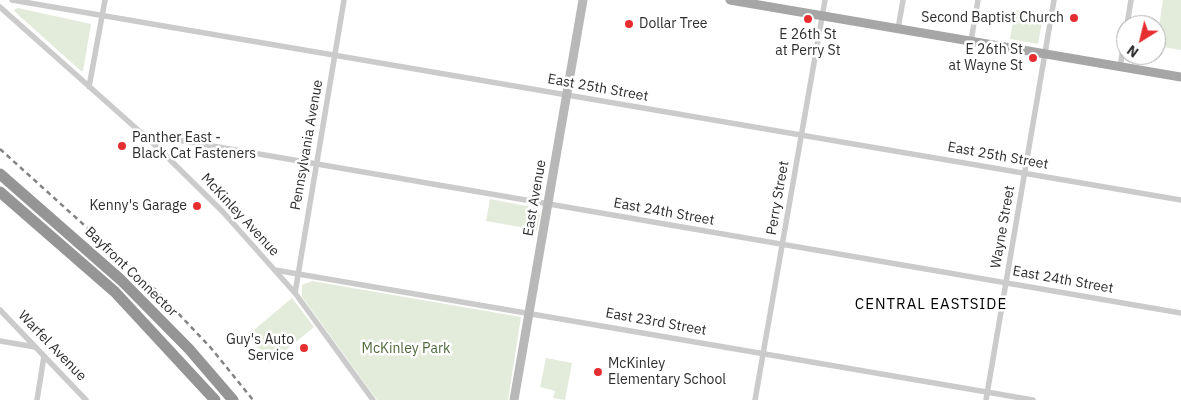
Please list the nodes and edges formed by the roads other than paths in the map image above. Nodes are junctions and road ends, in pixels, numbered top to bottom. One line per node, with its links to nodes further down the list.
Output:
1 (12, 0): 13 (street, East 25th Street)
2 (105, 0): 13 (street)
3 (344, 0): 18 (street, Pennsylvania Avenue)
4 (583, 0): 22 (street, East Avenue)
5 (730, 0): 14 (main road)
6 (824, 0): 14 (street, Perry Street)
7 (903, 0): 15 (street)
8 (978, 0): 16 (street)
9 (1054, 0): 17 (street, Wayne Street)
10 (1131, 0): 12 (street)
11 (0, 7): 21 (street, McKinley Avenue)
12 (1129, 15)
13 (102, 16): 18 (street, East 25th Street); 21 (street)
14 (822, 16): 15 (main road); 24 (street, Perry Street)
15 (898, 29): 16 (main road)
16 (971, 41): 17 (main road)
17 (1045, 54): 19 (main road); 26 (street, Wayne Street)
18 (334, 56): 22 (street, East 25th Street); 25 (street, Pennsylvania Avenue)
19 (1120, 66): 20 (main road)
20 (1181, 77)
21 (90, 86): 23 (street, McKinley Avenue)
22 (566, 95): 24 (street, East 25th Street); 30 (street, East Avenue)
23 (143, 134): 25 (street, East 24th Street); 32 (street, McKinley Avenue)
24 (801, 135): 26 (street, East 25th Street); 31 (street, Perry Street)
25 (316, 165): 30 (street, East 24th Street); 33 (street, Pennsylvania Avenue)
26 (1025, 173): 29 (street, East 25th Street); 34 (street, Wayne Street)
27 (0, 174): 47 (highway, Bayfront Connector)
28 (0, 192): 46 (highway, Bayfront Connector)
29 (1181, 200)
30 (547, 205): 31 (street, East 24th Street); 37 (street, East Avenue)
31 (782, 245): 34 (street, East 24th Street); 41 (street, Perry Street)
32 (275, 270): 33 (street, East 23rd Street); 35 (street, McKinley Avenue)
33 (297, 275): 35 (street, Pennsylvania Avenue); 37 (street, East 23rd Street)
34 (1006, 283): 38 (street, East 24th Street); 43 (street, Wayne Street)
35 (295, 293): 48 (street, McKinley Avenue)
36 (0, 310): 40 (street, Warfel Avenue)
37 (529, 312): 41 (street, East 23rd Street); 49 (street, East Avenue)
38 (1181, 313)
39 (0, 341): 40 (street)
40 (34, 347): 42 (street, Warfel Avenue)
41 (764, 353): 43 (street, East 23rd Street); 50 (street, Perry Street)
42 (44, 356): 44 (street); 45 (street, Warfel Avenue)
43 (987, 392): 51 (street, Wayne Street); 52 (street, East 23rd Street)
44 (37, 400)
45 (86, 400)
46 (215, 400)
47 (233, 400)
48 (372, 400)
49 (514, 400)
50 (755, 400)
51 (986, 400)
52 (1032, 400)

